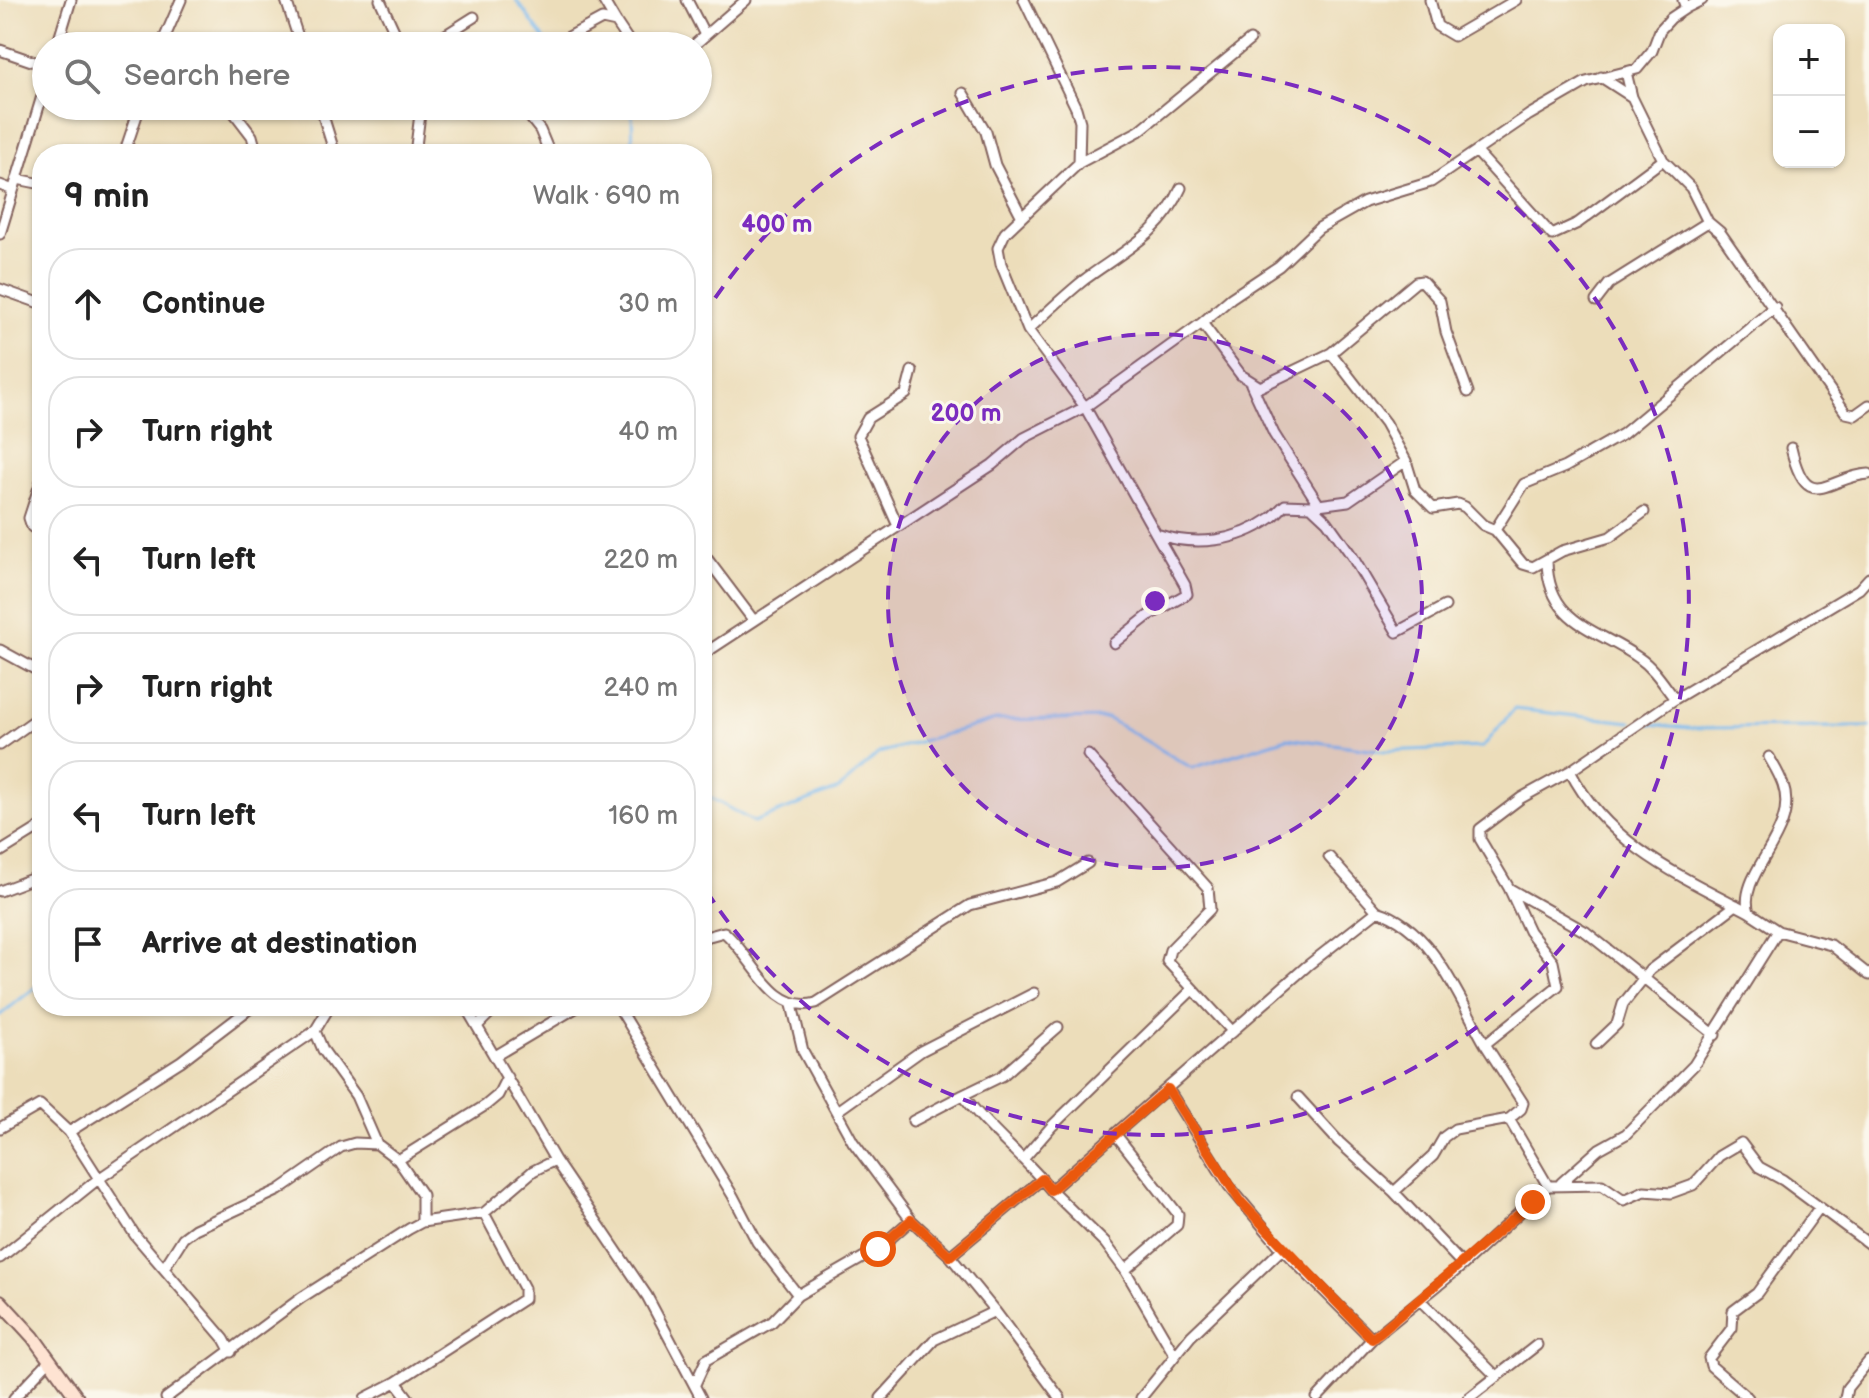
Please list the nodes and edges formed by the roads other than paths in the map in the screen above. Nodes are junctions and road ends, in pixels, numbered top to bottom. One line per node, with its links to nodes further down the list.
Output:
1 (71, 0): 15 (street)
2 (181, 0): 16 (street)
3 (286, 0): 17 (street)
4 (380, 0): 18 (street)
5 (603, 0): 14 (street)
6 (687, 0): 22 (street)
7 (746, 0): 23 (street)
8 (1024, 0): 44 (street)
9 (1430, 0): 10 (street)
10 (1516, 0)
11 (1702, 0): 12 (street)
12 (1685, 4): 27 (street)
13 (474, 17): 19 (street)
14 (616, 22): 20 (street); 21 (street)
15 (61, 32)
16 (168, 32)
17 (296, 32)
18 (395, 32)
19 (450, 32)
20 (578, 32)
21 (623, 32)
22 (703, 32)
23 (709, 32)
24 (1250, 40): 44 (street)
25 (0, 50): 26 (street)
26 (32, 61)
27 (1626, 72): 28 (street); 30 (street)
28 (1601, 77): 30 (street); 42 (street)
29 (963, 93): 50 (street)
30 (1632, 97): 43 (street)
31 (35, 120): 45 (street)
32 (135, 120): 37 (street)
33 (240, 120): 38 (street)
34 (324, 120): 39 (street)
35 (419, 120): 40 (street)
36 (532, 120): 41 (street)
37 (127, 144)
38 (254, 144)
39 (332, 144)
40 (416, 144)
41 (546, 144)
42 (1476, 151): 43 (street); 57 (street)
43 (1663, 160): 51 (street)
44 (1079, 163): 50 (street)
45 (17, 179): 46 (street); 49 (street)
46 (32, 182)
47 (0, 185): 49 (street)
48 (1181, 188): 58 (street)
49 (13, 190): 52 (street)
50 (1021, 215): 58 (street)
51 (1708, 222): 55 (street); 56 (street)
52 (0, 234)
53 (0, 289): 54 (street)
54 (32, 300)
55 (1596, 301)
56 (1775, 307): 63 (street); 71 (street)
57 (1202, 323): 61 (street); 64 (street)
58 (1028, 330): 64 (street)
59 (1331, 353): 61 (street); 62 (street); 66 (street)
60 (912, 371): 70 (street)
61 (1251, 384): 68 (street)
62 (1468, 392)
63 (1869, 405)
64 (1085, 407): 70 (street); 72 (street)
65 (1791, 448): 67 (street)
66 (1406, 461): 68 (street); 71 (street)
67 (1869, 474)
68 (1315, 506): 72 (street); 76 (street)
69 (1644, 512): 73 (street)
70 (898, 526): 77 (street)
71 (1495, 530): 73 (street)
72 (1156, 534): 78 (street)
73 (1547, 561): 82 (street)
74 (712, 565): 77 (street)
75 (1869, 578): 82 (street)
76 (1445, 606)
77 (754, 621): 79 (street)
78 (1114, 643)
79 (712, 648)
80 (0, 650): 81 (street)
81 (32, 668)
82 (1675, 699): 87 (street)
83 (32, 722): 84 (street)
84 (0, 745)
85 (1088, 755): 102 (street)
86 (1769, 757): 97 (street)
87 (1570, 771): 93 (street); 95 (street)
88 (32, 832): 89 (street)
89 (0, 852)
90 (1329, 857): 96 (street)
91 (1088, 863): 104 (street)
92 (32, 879): 94 (street)
93 (1509, 888): 101 (street); 116 (street)
94 (0, 891)
95 (1736, 905): 97 (street); 101 (street)
96 (1377, 911): 114 (street); 116 (street)
97 (1749, 912): 98 (street)
98 (1778, 931): 100 (street); 115 (street)
99 (712, 935): 104 (street)
100 (1869, 975)
101 (1645, 976): 115 (street); 117 (street)
102 (1192, 990): 114 (street); 130 (street)
103 (1034, 993): 123 (street)
104 (792, 1005): 123 (street)
105 (240, 1016): 127 (street)
106 (321, 1016): 113 (street)
107 (471, 1016): 111 (street)
108 (487, 1016): 111 (street)
109 (562, 1016): 118 (street)
110 (624, 1016): 150 (street)
111 (477, 1026): 118 (street)
112 (1058, 1027): 121 (street)
113 (315, 1031): 129 (street); 134 (street)
114 (1233, 1032): 120 (street)
115 (1715, 1035): 135 (street)
116 (1485, 1044): 124 (street)
117 (1596, 1044)
118 (495, 1056): 119 (street)
119 (507, 1077): 131 (street); 132 (street)
120 (1168, 1089): 128 (street); 144 (street)
121 (963, 1095): 125 (street); 130 (street)
122 (1298, 1097): 138 (street)
123 (837, 1111): 141 (street)
124 (1509, 1119): 136 (street); 138 (street)
125 (913, 1121)
126 (0, 1128): 127 (street)
127 (69, 1132): 134 (street)
128 (1117, 1136): 137 (street); 149 (street)
129 (377, 1144): 131 (street); 148 (street)
130 (1025, 1157): 133 (street)
131 (398, 1160): 142 (street)
132 (555, 1160): 140 (street); 163 (street)
133 (1042, 1179): 137 (street); 145 (street)
134 (97, 1180): 146 (street); 148 (street)
135 (1561, 1183): 136 (street); 139 (street)
136 (1548, 1186): 147 (street)
137 (1051, 1190): 149 (street)
138 (1394, 1192): 147 (street)
139 (1819, 1208): 143 (street); 175 (street)
140 (484, 1213): 142 (street); 162 (street)
141 (911, 1220): 145 (street); 150 (street)
142 (422, 1222): 157 (street)
143 (1869, 1244)
144 (1282, 1249): 155 (street); 158 (street)
145 (950, 1256): 153 (street)
146 (0, 1258)
147 (1463, 1265): 151 (street)
148 (164, 1268): 157 (street)
149 (1125, 1270): 158 (street)
150 (798, 1295): 163 (street)
151 (1420, 1300): 155 (street); 161 (street)
152 (0, 1301): 154 (main road)
153 (995, 1311): 170 (street); 171 (street)
154 (6, 1313): 159 (main road)
155 (1372, 1339): 173 (street)
156 (1537, 1345): 161 (street)
157 (231, 1352): 166 (street)
158 (1174, 1354): 172 (street)
159 (50, 1360): 164 (street); 165 (main road)
160 (1869, 1361): 176 (street)
161 (1497, 1377): 174 (street)
162 (396, 1382): 167 (street); 168 (street)
163 (695, 1384): 169 (street)
164 (14, 1398)
165 (77, 1398)
166 (166, 1398)
167 (365, 1398)
168 (408, 1398)
169 (701, 1398)
170 (881, 1398)
171 (1060, 1398)
172 (1141, 1398)
173 (1317, 1398)
174 (1469, 1398)
175 (1748, 1398)
176 (1845, 1398)

